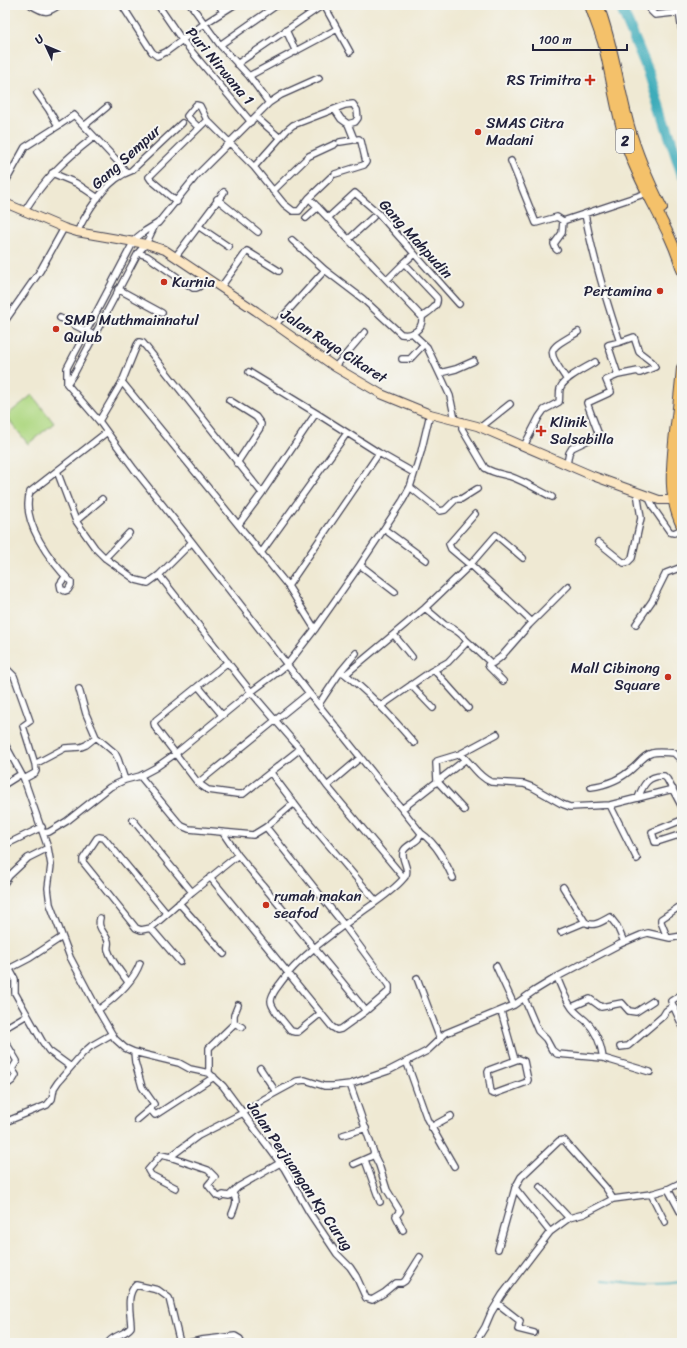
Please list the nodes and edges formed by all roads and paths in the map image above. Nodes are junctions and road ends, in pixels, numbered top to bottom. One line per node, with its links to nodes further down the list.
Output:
1 (31, 5): 2 (street)
2 (59, 5)
3 (122, 5): 19 (street)
4 (158, 5): 19 (street, Puri Nirwana 1)
5 (191, 5): 15 (street)
6 (219, 5): 13 (street)
7 (234, 5): 13 (street)
8 (277, 5): 20 (street)
9 (324, 5): 16 (street); 17 (street)
10 (590, 5): 27 (highway, 2)
11 (598, 5): 27 (highway, 2)
12 (648, 5): 14 (street)
13 (223, 12): 15 (street)
14 (680, 12): 18 (street)
15 (204, 24): 19 (street); 20 (street)
16 (337, 29): 21 (street); 22 (street)
17 (286, 30): 21 (street); 23 (street)
18 (682, 30)
19 (182, 40): 32 (street, Puri Nirwana 1)
20 (220, 45): 23 (street)
21 (296, 52): 24 (street)
22 (350, 52)
23 (238, 64): 24 (street)
24 (249, 76): 28 (street)
25 (319, 78): 28 (street, Puri Nirwana 1)
26 (38, 93): 35 (street)
27 (620, 102): 49 (highway, 2); 73 (highway, 2)
28 (269, 103): 32 (street, Puri Nirwana 1)
29 (107, 108): 36 (street)
30 (335, 110): 34 (street); 34 (street); 39 (street)
31 (207, 120): 37 (street); 37 (street); 41 (street)
32 (253, 120): 39 (street); 41 (street, Puri Nirwana 1)
33 (182, 123): 44 (street, Gang Sempur)
34 (348, 124): 40 (street)
35 (58, 126): 36 (street); 46 (street)
36 (84, 126): 38 (street)
37 (199, 128): 53 (street)
38 (94, 137): 44 (street); 45 (street)
39 (280, 138): 43 (street)
40 (354, 139): 47 (street); 51 (street)
41 (230, 143): 43 (street); 53 (street, Puri Nirwana 1)
42 (511, 161): 61 (street)
43 (254, 168): 47 (street)
44 (126, 172): 50 (street, Gang Sempur)
45 (52, 173): 50 (street); 56 (street)
46 (5, 183)
47 (274, 191): 51 (street)
48 (224, 192): 52 (street)
49 (647, 193): 57 (street); 79 (highway, 2)
50 (98, 198): 65 (street, Gang Sempur)
51 (309, 198): 55 (street)
52 (218, 199): 62 (street); 66 (street)
53 (177, 202): 63 (street, Puri Nirwana 1)
54 (5, 203): 56 (main road, Jalan Raya Cikaret)
55 (318, 207): 58 (street); 60 (street)
56 (24, 212): 64 (main road, Jalan Raya Cikaret)
57 (585, 214): 61 (street); 96 (street)
58 (329, 217): 67 (street); 75 (street, Gang Mahpudin)
59 (373, 217): 67 (street)
60 (306, 218)
61 (562, 221): 72 (street)
62 (198, 226): 71 (street); 76 (street)
63 (154, 227): 69 (street, Puri Nirwana 1); 70 (street, Puri Nirwana 1)
64 (64, 228): 65 (main road, Jalan Raya Cikaret); 89 (street)
65 (78, 232): 69 (main road, Jalan Raya Cikaret)
66 (258, 232)
67 (349, 239): 82 (street)
68 (292, 240): 78 (street)
69 (133, 242): 70 (main road, Jalan Raya Cikaret); 91 (street)
70 (146, 244): 74 (street, Puri Nirwana 1); 76 (main road, Jalan Raya Cikaret)
71 (229, 247)
72 (557, 250)
73 (682, 250)
74 (138, 253): 81 (street); 84 (street, Puri Nirwana 1)
75 (414, 254): 77 (street); 85 (street, Gang Mahpudin)
76 (176, 256): 81 (main road, Jalan Raya Cikaret)
77 (404, 263): 82 (street); 87 (street)
78 (325, 270): 90 (street); 94 (street)
79 (682, 270)
80 (279, 271): 83 (street)
81 (206, 277): 83 (main road, Jalan Raya Cikaret)
82 (387, 280): 87 (street)
83 (221, 287): 90 (main road, Jalan Raya Cikaret)
84 (118, 289): 86 (street); 95 (street, Puri Nirwana 1)
85 (459, 304)
86 (162, 313)
87 (422, 317): 94 (street)
88 (60, 318): 91 (street)
89 (5, 321)
90 (276, 324): 101 (main road, Jalan Raya Cikaret)
91 (87, 331): 95 (street); 108 (street)
92 (365, 332): 101 (street)
93 (578, 332): 106 (street)
94 (413, 334): 97 (street)
95 (94, 335): 108 (street, Puri Nirwana 1)
96 (620, 342): 105 (street); 105 (street)
97 (424, 344): 98 (street); 104 (street)
98 (402, 359)
99 (474, 361): 104 (street)
100 (595, 362): 106 (street)
101 (335, 367): 112 (main road, Jalan Raya Cikaret)
102 (682, 368): 132 (highway)
103 (249, 372): 111 (street)
104 (440, 373): 113 (street)
105 (618, 375): 122 (street)
106 (567, 380): 119 (street)
107 (122, 382): 114 (street); 121 (street); 135 (street)
108 (67, 384): 114 (street)
109 (229, 400): 121 (street)
110 (510, 404): 115 (street)
111 (316, 413): 117 (street); 128 (street)
112 (430, 414): 113 (main road, Jalan Raya Cikaret); 124 (street)
113 (458, 420): 115 (main road, Jalan Raya Cikaret); 130 (street)
114 (99, 421): 116 (street)
115 (481, 427): 119 (main road, Jalan Raya Cikaret)
116 (107, 432): 123 (street); 139 (street)
117 (347, 433): 120 (street); 141 (street)
118 (682, 435): 132 (highway)
119 (524, 446): 122 (main road, Jalan Raya Cikaret)
120 (379, 453): 124 (street); 150 (street)
121 (238, 462): 128 (street)
122 (567, 464): 127 (main road, Jalan Raya Cikaret)
123 (57, 471): 134 (street); 149 (street)
124 (414, 473): 125 (street)
125 (410, 487): 126 (street); 137 (street)
126 (477, 489)
127 (637, 492): 129 (main road, Jalan Raya Cikaret); 140 (street)
128 (262, 493): 135 (street)
129 (648, 496): 132 (main road, Jalan Raya Cikaret); 136 (street)
130 (552, 497)
131 (102, 499): 134 (street)
132 (679, 501): 136 (highway)
133 (475, 514): 145 (street)
134 (76, 521): 142 (street)
135 (239, 524): 141 (street)
136 (682, 527)
137 (384, 529): 144 (street); 146 (street)
138 (129, 533): 142 (street)
139 (192, 542): 148 (street); 163 (street)
140 (598, 542)
141 (261, 553): 150 (street)
142 (105, 558): 148 (street)
143 (523, 558): 145 (street)
144 (426, 560)
145 (470, 564): 153 (street); 154 (street)
146 (360, 565): 152 (street); 156 (street)
147 (682, 567): 155 (street)
148 (159, 575): 161 (street)
149 (65, 576)
150 (288, 586): 156 (street)
151 (568, 586): 154 (street)
152 (395, 592)
153 (425, 608): 157 (street); 158 (street)
154 (532, 622): 162 (street)
155 (636, 624)
156 (315, 629): 163 (street)
157 (394, 635): 160 (street); 166 (street)
158 (466, 640): 162 (street); 165 (street)
159 (356, 653): 166 (street)
160 (412, 657)
161 (228, 662): 169 (street); 171 (street)
162 (491, 663): 167 (street)
163 (287, 665): 171 (street); 172 (street)
164 (5, 667): 189 (street)
165 (434, 670): 168 (street); 176 (street)
166 (343, 672): 173 (street); 174 (street)
167 (503, 681)
168 (411, 685): 174 (street); 175 (street)
169 (198, 686): 177 (street); 184 (street)
170 (79, 688): 180 (street)
171 (251, 692): 177 (street); 178 (street)
172 (309, 693): 173 (street); 178 (street)
173 (319, 704): 186 (street)
174 (381, 706): 181 (street)
175 (433, 708)
176 (468, 708)
177 (222, 715): 184 (street)
178 (276, 721): 183 (street); 195 (street)
179 (497, 734): 185 (street)
180 (96, 737): 189 (street); 193 (street)
181 (414, 743)
182 (5, 745): 191 (street, Jalan Perjuangan Kp Curug)
183 (300, 749): 190 (street); 197 (street)
184 (175, 754): 192 (street); 195 (street)
185 (460, 754): 187 (street); 194 (street)
186 (360, 758): 197 (street); 204 (street)
187 (466, 759): 194 (street); 202 (street)
188 (682, 761): 198 (street)
189 (35, 764): 191 (street)
190 (271, 773): 195 (street); 201 (street)
191 (22, 776): 196 (street); 209 (street, Jalan Perjuangan Kp Curug)
192 (140, 776): 193 (street); 210 (street)
193 (124, 780): 209 (street)
194 (437, 781): 204 (street); 205 (street)
195 (198, 783)
196 (5, 784)
197 (327, 786): 218 (street)
198 (590, 787)
199 (673, 790): 200 (street); 200 (street); 203 (street)
200 (638, 798): 202 (street)
201 (294, 803): 208 (street); 223 (street)
202 (610, 804): 216 (street)
203 (682, 807)
204 (402, 810): 211 (street)
205 (464, 810)
206 (133, 820): 222 (street)
207 (682, 820): 212 (street)
208 (266, 827): 210 (street); 229 (street)
209 (42, 830): 213 (street); 214 (street, Jalan Perjuangan Kp Curug)
210 (223, 833): 215 (street)
211 (421, 833): 218 (street); 219 (street)
212 (682, 834)
213 (5, 845)
214 (48, 848): 220 (street); 233 (street, Jalan Perjuangan Kp Curug)
215 (238, 855): 217 (street); 236 (street)
216 (637, 858)
217 (210, 877): 222 (street); 242 (street)
218 (404, 878): 223 (street)
219 (453, 878)
220 (5, 882)
221 (563, 887): 228 (street)
222 (192, 892): 224 (street)
223 (376, 902): 229 (street)
224 (179, 903): 226 (street); 237 (street)
225 (682, 905): 234 (street)
226 (166, 914): 230 (street); 230 (street)
227 (100, 918): 245 (street)
228 (585, 922): 231 (street); 235 (street)
229 (344, 925): 236 (street); 254 (street)
230 (151, 928): 238 (street)
231 (561, 932)
232 (682, 936): 234 (street)
233 (62, 937): 241 (street); 253 (street, Jalan Perjuangan Kp Curug)
234 (667, 938): 235 (street)
235 (624, 942): 243 (street)
236 (315, 948): 242 (street); 254 (street)
237 (224, 954)
238 (180, 962)
239 (140, 963): 245 (street)
240 (496, 966): 250 (street)
241 (7, 970): 257 (street)
242 (288, 972): 256 (street); 256 (street)
243 (557, 976): 247 (street); 252 (street)
244 (417, 978): 263 (street)
245 (128, 982): 253 (street)
246 (682, 994): 251 (street)
247 (524, 998): 250 (street); 267 (street)
248 (653, 1001): 252 (street)
249 (238, 1005): 258 (street)
250 (514, 1005): 255 (street)
251 (673, 1006): 259 (street); 265 (street)
252 (572, 1007): 267 (street)
253 (98, 1010): 262 (street, Jalan Perjuangan Kp Curug)
254 (366, 1011): 256 (street)
255 (501, 1011): 263 (street); 268 (street)
256 (320, 1013)
257 (27, 1015): 261 (street); 270 (street)
258 (234, 1023): 260 (street); 273 (street)
259 (682, 1025)
260 (242, 1027)
261 (5, 1028)
262 (112, 1034): 266 (street, Jalan Perjuangan Kp Curug); 270 (street)
263 (440, 1039): 269 (street)
264 (5, 1041): 276 (street)
265 (620, 1047)
266 (134, 1052): 273 (street, Jalan Perjuangan Kp Curug); 278 (street)
267 (603, 1058): 272 (street)
268 (515, 1060): 268 (street)
269 (407, 1063): 275 (street); 283 (street)
270 (71, 1067): 282 (street)
271 (260, 1068): 277 (street)
272 (650, 1072)
273 (209, 1073): 274 (street, Jalan Perjuangan Kp Curug)
274 (214, 1077): 278 (street); 279 (street, Jalan Perjuangan Kp Curug)
275 (350, 1084): 277 (street); 284 (street)
276 (5, 1086)
277 (276, 1092): 279 (street)
278 (150, 1109): 281 (street)
279 (243, 1113): 287 (street); 289 (street, Jalan Perjuangan Kp Curug)
280 (451, 1116): 283 (street)
281 (137, 1120)
282 (5, 1122)
283 (431, 1127): 291 (street)
284 (366, 1128): 285 (street); 286 (street)
285 (343, 1135)
286 (374, 1155): 288 (street); 305 (street)
287 (170, 1157): 294 (street); 297 (street)
288 (365, 1160): 290 (street); 300 (street)
289 (280, 1163): 297 (street); 308 (street, Jalan Perjuangan Kp Curug)
290 (354, 1164)
291 (454, 1166)
292 (682, 1182): 296 (street)
293 (540, 1187): 303 (street)
294 (176, 1188)
295 (515, 1188): 299 (street); 306 (street); 307 (street)
296 (668, 1189): 298 (street); 302 (street)
297 (232, 1193): 301 (street)
298 (651, 1194): 299 (street); 304 (street)
299 (613, 1200): 303 (street)
300 (380, 1202)
301 (232, 1214)
302 (682, 1215)
303 (569, 1218): 306 (street)
304 (665, 1222)
305 (403, 1230)
306 (550, 1232): 309 (street)
307 (498, 1250)
308 (420, 1257)
309 (496, 1303): 310 (street); 315 (street)
310 (534, 1333)
311 (108, 1343): 312 (street)
312 (180, 1343)
313 (189, 1343): 314 (street)
314 (241, 1343)
315 (475, 1343)

